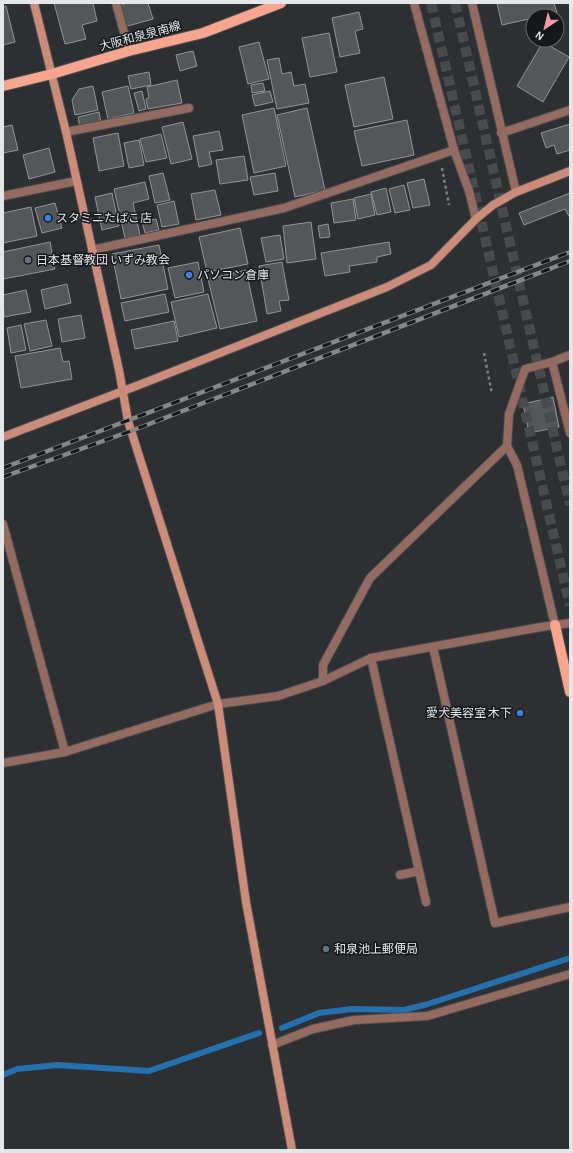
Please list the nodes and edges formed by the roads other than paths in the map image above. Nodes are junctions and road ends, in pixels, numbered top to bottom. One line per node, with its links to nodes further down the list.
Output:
1 (34, 3): 7 (street)
2 (116, 3): 6 (street)
3 (281, 3): 6 (main road, 大阪和泉泉南線)
4 (414, 3): 13 (street)
5 (472, 3): 12 (street)
6 (128, 51): 7 (main road, 大阪和泉泉南線)
7 (52, 74): 8 (main road, 大阪和泉泉南線); 11 (street)
8 (3, 86)
9 (189, 108): 11 (street)
10 (570, 110): 12 (street)
11 (66, 132): 15 (street)
12 (501, 133): 16 (street)
13 (454, 150): 18 (street); 19 (street)
14 (570, 171): 16 (street)
15 (76, 181): 17 (street); 19 (street)
16 (516, 192): 18 (street)
17 (3, 196)
18 (476, 219): 22 (street)
19 (92, 250): 22 (street)
20 (570, 354): 21 (street)
21 (552, 362): 23 (street); 25 (street)
22 (122, 391): 24 (street); 33 (street)
23 (570, 433)
24 (3, 437)
25 (507, 446): 28 (street); 31 (street)
26 (3, 524): 34 (street)
27 (570, 623): 28 (street)
28 (556, 625): 29 (street); 32 (main road)
29 (433, 647): 30 (street); 39 (street)
30 (371, 658): 31 (street); 36 (street)
31 (323, 681): 33 (street)
32 (570, 692)
33 (218, 704): 34 (street); 41 (street)
34 (65, 752): 35 (street)
35 (3, 763)
36 (419, 871): 37 (street); 38 (street)
37 (400, 875)
38 (426, 902)
39 (570, 907)
40 (570, 974): 41 (street)
41 (272, 1045): 42 (street)
42 (292, 1150)

